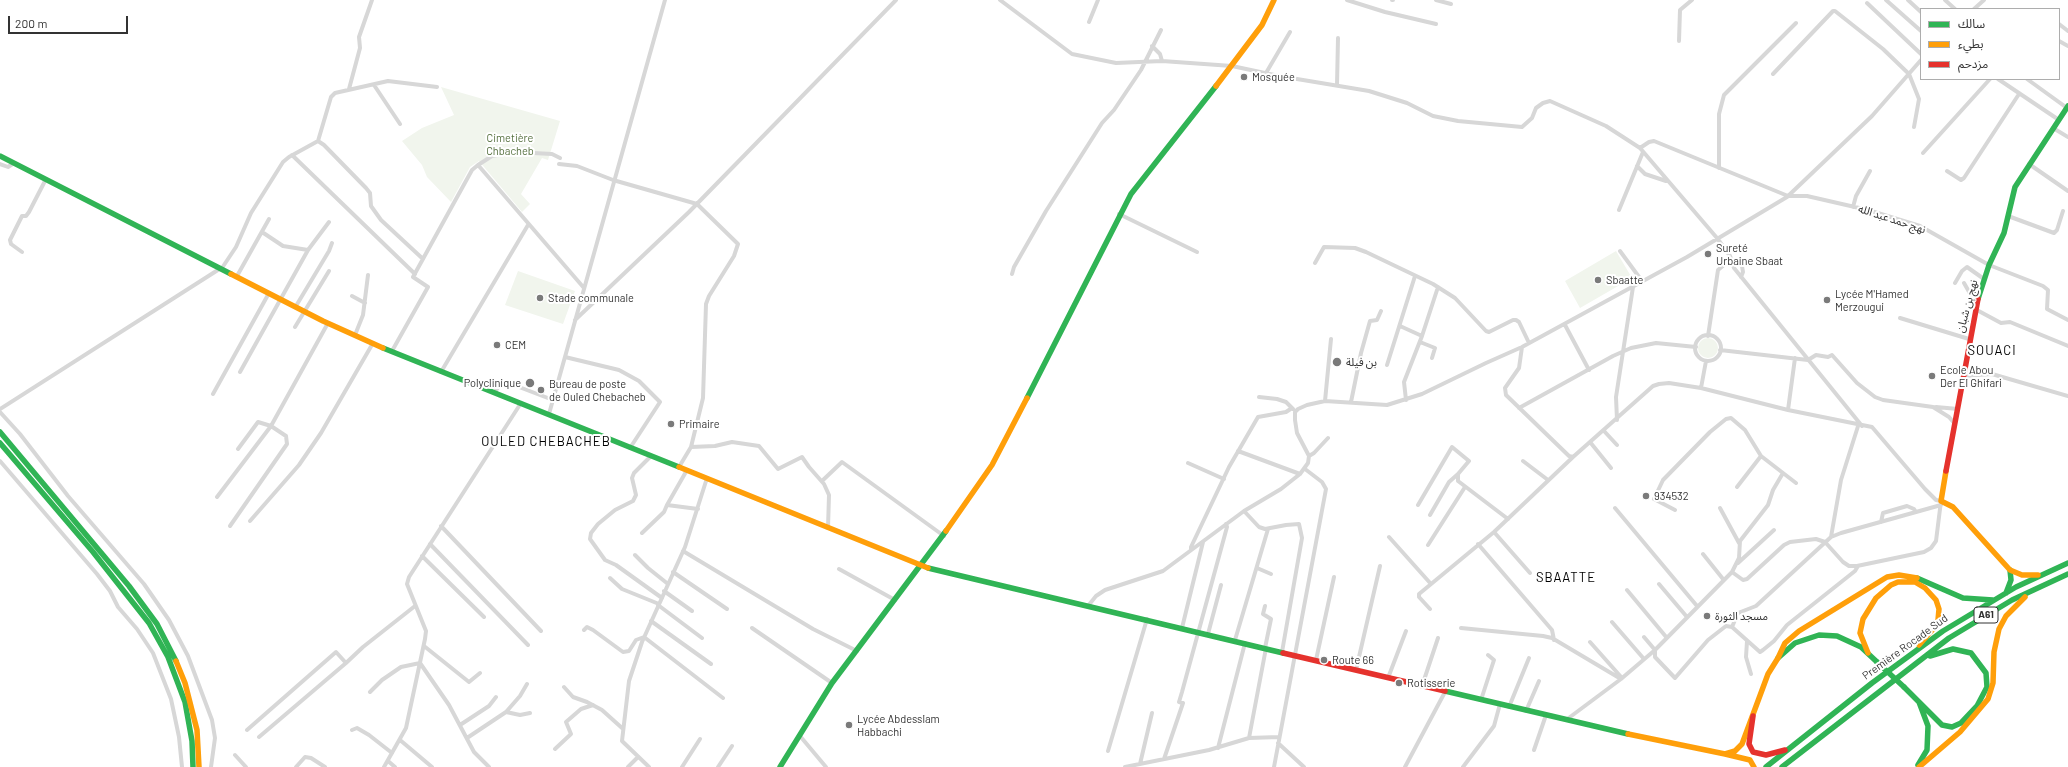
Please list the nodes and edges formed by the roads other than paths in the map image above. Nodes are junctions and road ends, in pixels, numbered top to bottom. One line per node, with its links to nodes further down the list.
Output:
1 (372, 0): 44 (street)
2 (664, 0): 69 (street)
3 (896, 0): 73 (street)
4 (1000, 0): 31 (street)
5 (1098, 0): 19 (street)
6 (1274, 0): 34 (main road)
7 (1347, 0): 21 (street)
8 (1436, 0): 15 (street)
9 (1692, 0): 28 (street)
10 (1886, 0): 24 (street)
11 (1908, 0): 18 (street)
12 (1945, 0): 16 (street)
13 (1983, 0): 17 (street)
14 (1866, 3): 30 (street)
15 (1451, 4)
16 (1954, 8)
17 (1975, 8)
18 (1920, 11)
19 (1088, 22)
20 (1796, 23): 65 (street)
21 (1436, 24)
22 (2060, 25): 25 (street)
23 (1162, 30): 29 (street)
24 (1920, 31)
25 (2068, 31)
26 (1290, 32): 35 (street)
27 (1338, 38): 42 (street)
28 (1680, 41)
29 (1152, 46): 31 (street); 32 (street)
30 (1920, 53)
31 (1145, 61): 32 (street); 96 (street)
32 (1162, 61): 34 (street)
33 (1920, 61): 37 (street)
34 (1232, 66): 35 (street); 77 (main road)
35 (1266, 73): 42 (street)
36 (1773, 74): 37 (street)
37 (1909, 74): 49 (street); 72 (street)
38 (1989, 80): 55 (street)
39 (1999, 80): 45 (street)
40 (2028, 80): 46 (street)
41 (374, 85): 43 (street); 44 (street); 48 (street)
42 (1337, 85): 53 (street)
43 (437, 87)
44 (349, 89): 52 (street)
45 (2019, 94): 47 (street); 67 (street)
46 (2067, 107): 47 (main road, نهج بن شبان)
47 (2059, 120): 50 (main road, نهج بن شبان)
48 (400, 124)
49 (1914, 127)
50 (2053, 128): 51 (street); 62 (main road, نهج بن شبان)
51 (2068, 138)
52 (318, 141): 56 (street); 89 (street)
53 (1640, 148): 54 (street); 65 (street)
54 (1643, 152): 64 (street); 70 (street)
55 (1923, 153)
56 (292, 155): 93 (street); 95 (street)
57 (0, 156): 59 (main road)
58 (560, 158): 63 (street)
59 (14, 163): 60 (street); 68 (main road)
60 (0, 164)
61 (559, 164): 69 (street)
62 (2029, 164): 71 (street); 78 (main road, نهج بن شبان)
63 (478, 165): 81 (street); 89 (street)
64 (1637, 166): 70 (street); 75 (street)
65 (1718, 168): 72 (street)
66 (1870, 171): 74 (street)
67 (1947, 171)
68 (46, 179): 87 (street); 93 (main road)
69 (614, 180): 73 (street); 107 (street)
70 (1666, 181): 83 (street)
71 (2068, 190)
72 (1787, 197): 74 (street, نهج حمد عبد الله); 83 (street)
73 (697, 204): 117 (street); 175 (street)
74 (1853, 207): 92 (street, نهج حمد عبد الله)
75 (1619, 210)
76 (2063, 211): 78 (street)
77 (1119, 214): 88 (street); 222 (main road)
78 (2008, 216): 92 (main road, نهج بن شبان)
79 (269, 219): 82 (street)
80 (329, 222): 85 (street)
81 (528, 225): 107 (street); 145 (street)
82 (262, 232): 85 (street); 98 (street)
83 (1717, 238): 90 (street); 102 (street)
84 (332, 242): 112 (street)
85 (308, 250): 110 (street)
86 (1620, 251): 102 (street)
87 (22, 252)
88 (1197, 252)
89 (423, 258): 95 (street)
90 (1731, 259): 100 (street); 100 (street); 125 (street)
91 (1315, 263): 99 (street)
92 (1989, 265): 101 (main road, نهج بن شبان); 118 (street, نهج حمد عبد الله)
93 (222, 268): 98 (main road); 161 (street)
94 (329, 271): 114 (street)
95 (415, 274): 135 (street)
96 (1012, 274)
97 (368, 275): 111 (street)
98 (237, 276): 108 (main road)
99 (1415, 276): 105 (street); 121 (street)
100 (1741, 277): 140 (street)
101 (1984, 279): 103 (street); 113 (main road, نهج بن شبان)
102 (1642, 281): 106 (street)
103 (1955, 283)
104 (1964, 283): 113 (street)
105 (1438, 287): 124 (street); 130 (street)
106 (1633, 287): 120 (street); 136 (street)
107 (584, 288): 117 (street)
108 (269, 293): 110 (main road); 149 (street)
109 (352, 296): 111 (street)
110 (281, 298): 112 (main road); 144 (street)
111 (366, 303): 123 (street)
112 (296, 306): 114 (main road)
113 (1976, 306): 127 (main road, نهج بن شبان); 131 (street)
114 (305, 311): 119 (main road); 122 (street)
115 (1381, 311): 155 (street)
116 (1900, 318): 127 (street)
117 (575, 320): 137 (street)
118 (2068, 320)
119 (328, 323): 123 (main road); 168 (street)
120 (1564, 325): 130 (street); 143 (street)
121 (1400, 326): 124 (street); 142 (street)
122 (295, 327)
123 (355, 335): 129 (main road)
124 (1422, 336): 128 (street)
125 (1708, 336): 132 (street); 134 (street)
126 (1331, 339): 154 (street)
127 (1969, 339): 146 (main road, نهج بن شبان)
128 (1420, 342): 138 (street); 153 (street)
129 (373, 343): 135 (main road); 212 (street)
130 (1529, 343): 133 (street)
131 (2068, 346)
132 (1696, 347): 136 (street); 141 (street)
133 (1522, 348): 153 (street); 159 (street)
134 (1720, 350): 139 (street); 141 (street)
135 (392, 351): 145 (main road)
136 (1624, 351): 143 (street); 165 (street)
137 (565, 357): 152 (street); 176 (street)
138 (1432, 358)
139 (1795, 358): 140 (street); 162 (street)
140 (1808, 360): 157 (street); 166 (street)
141 (1706, 361): 147 (street)
142 (1387, 365)
143 (1589, 370): 159 (street)
144 (240, 372)
145 (440, 372): 148 (main road)
146 (1963, 376): 150 (street); 160 (main road, نهج بن شبان)
147 (1701, 388): 162 (street); 165 (street)
148 (494, 393): 152 (street); 156 (main road)
149 (213, 394)
150 (2068, 396)
151 (1260, 397): 158 (street)
152 (553, 400): 164 (street)
153 (1406, 400): 155 (street)
154 (1325, 401): 155 (street); 163 (street)
155 (1351, 402)
156 (522, 403): 164 (main road); 216 (street)
157 (1934, 407): 160 (street); 167 (street)
158 (1292, 408): 163 (street); 178 (street)
159 (1519, 408): 182 (street)
160 (1958, 409): 167 (main road, نهج بن شبان)
161 (0, 410): 369 (street)
162 (1788, 410): 166 (street)
163 (1295, 412): 180 (street)
164 (549, 414): 176 (main road)
165 (1617, 420): 169 (street)
166 (1860, 424): 201 (street); 224 (street)
167 (1955, 424): 201 (main road, نهج بن شبان)
168 (271, 426): 177 (street); 200 (street); 215 (street)
169 (1604, 431): 172 (street); 174 (street)
170 (0, 432): 368 (main road)
171 (1328, 438): 180 (street)
172 (1590, 442): 182 (street); 187 (street)
173 (0, 443): 367 (main road)
174 (1617, 445)
175 (691, 447): 186 (street); 196 (street)
176 (630, 448): 179 (main road)
177 (238, 449)
178 (1238, 451): 191 (street); 194 (street)
179 (651, 456): 186 (main road); 261 (street)
180 (1309, 456): 188 (street)
181 (1761, 456): 190 (street); 199 (street); 207 (street)
182 (1573, 457): 195 (street)
183 (0, 461): 366 (street)
184 (1523, 461): 195 (street)
185 (1188, 463): 194 (street)
186 (679, 467): 189 (main road)
187 (1611, 468)
188 (1305, 469): 191 (street); 304 (street)
189 (687, 470): 193 (main road); 202 (street)
190 (1783, 473): 197 (street); 226 (street)
191 (1300, 474): 208 (street)
192 (1458, 474): 198 (street); 203 (street); 210 (street)
193 (707, 478): 206 (street); 217 (main road)
194 (1224, 479): 231 (street)
195 (1548, 480): 211 (street)
196 (822, 481): 217 (street); 222 (street)
197 (1796, 483)
198 (1465, 487): 211 (street); 230 (street)
199 (1737, 487)
200 (217, 497)
201 (1941, 503): 209 (street); 240 (street); 243 (main road)
202 (667, 505): 206 (street); 221 (street)
203 (1418, 505)
204 (1615, 508): 268 (street)
205 (1720, 508): 226 (street)
206 (698, 509): 232 (street)
207 (1675, 510)
208 (1244, 511): 214 (street); 218 (street)
209 (1916, 512): 213 (street); 213 (street)
210 (1430, 515)
211 (1508, 519): 220 (street)
212 (250, 521)
213 (1881, 522): 224 (street)
214 (1226, 524): 225 (street); 283 (street)
215 (230, 526)
216 (441, 526): 228 (street); 282 (street)
217 (828, 528): 238 (main road)
218 (1269, 529): 241 (street); 301 (street)
219 (1774, 530): 237 (street)
220 (1494, 532): 229 (street); 247 (street)
221 (642, 533)
222 (944, 536): 238 (main road)
223 (1389, 537): 254 (street)
224 (1831, 537): 227 (street)
225 (1203, 542): 231 (street); 279 (street)
226 (1739, 542): 237 (street)
227 (1825, 542): 240 (street); 245 (street); 277 (street)
228 (430, 544): 235 (street); 297 (street)
229 (1478, 544): 254 (street); 292 (street)
230 (1428, 545)
231 (1191, 550): 266 (street)
232 (683, 551): 244 (street); 300 (street)
233 (1702, 554): 252 (street)
234 (635, 555): 253 (street)
235 (422, 556): 265 (street); 272 (street)
236 (2068, 563): 249 (main road, Première Rocade Sud / A61)
237 (1737, 564): 245 (street)
238 (921, 566): 262 (main road); 266 (main road)
239 (1380, 566): 314 (street)
240 (1858, 566): 293 (street)
241 (1257, 568): 246 (street); 291 (street)
242 (839, 569): 262 (street)
243 (2010, 570): 249 (main road); 260 (main road)
244 (673, 572): 253 (street); 269 (street)
245 (1732, 572): 252 (street)
246 (1271, 574)
247 (1530, 574)
248 (2068, 574): 259 (main road, Première Rocade Sud / A61)
249 (2040, 575): 260 (main road, Première Rocade Sud / A61)
250 (1334, 577): 309 (street)
251 (610, 578): 264 (street)
252 (1724, 579): 268 (street)
253 (668, 584): 258 (street)
254 (1431, 584): 270 (street)
255 (1659, 584): 273 (street)
256 (1221, 585): 285 (street)
257 (1627, 590): 290 (street)
258 (664, 592): 261 (street); 271 (street)
259 (2030, 592): 313 (main road, Première Rocade Sud / A61); 392 (main road)
260 (2006, 593): 263 (main road, Première Rocade Sud / A61)
261 (662, 598): 264 (street)
262 (895, 600): 300 (main road)
263 (1993, 600): 303 (main road, Première Rocade Sud / A61); 307 (main road)
264 (659, 604): 275 (street); 287 (street)
265 (415, 606): 296 (street); 310 (street)
266 (1088, 606): 274 (main road)
267 (1265, 606): 298 (street)
268 (1697, 606): 273 (street)
269 (727, 609)
270 (1430, 609)
271 (692, 611)
272 (484, 617)
273 (1687, 617): 290 (street)
274 (1148, 619): 279 (main road); 357 (street)
275 (651, 621): 286 (street); 312 (street)
276 (1612, 622): 308 (street)
277 (1732, 627): 293 (street); 299 (street)
278 (752, 628): 320 (street)
279 (1182, 628): 283 (main road)
280 (1461, 628): 292 (street)
281 (584, 630): 286 (street)
282 (541, 631)
283 (1197, 631): 285 (main road); 363 (street)
284 (1406, 631): 317 (street)
285 (1208, 634): 291 (main road)
286 (644, 637): 327 (street); 341 (street)
287 (702, 638)
288 (1438, 638): 322 (street)
289 (1644, 638): 299 (street)
290 (1667, 638): 299 (street)
291 (1235, 640): 295 (main road)
292 (1554, 640): 318 (street)
293 (1747, 641): 316 (street)
294 (1590, 642): 318 (street)
295 (1245, 643): 298 (main road); 353 (street)
296 (424, 646): 311 (street); 315 (street)
297 (528, 646)
298 (1266, 648): 301 (main road); 348 (street)
299 (1655, 650): 308 (street)
300 (856, 651): 320 (main road)
301 (1282, 652): 304 (main road)
302 (1868, 653): 303 (main road); 307 (main road); 329 (main road, bridge)
303 (1913, 653): 355 (main road, Première Rocade Sud / A61)
304 (1294, 655): 309 (main road); 346 (street)
305 (1488, 655): 328 (street)
306 (1529, 658): 332 (street)
307 (1778, 658): 338 (main road)
308 (1644, 659): 318 (street)
309 (1316, 660): 314 (main road)
310 (346, 663): 342 (street); 345 (street)
311 (420, 663): 324 (street); 340 (street); 350 (street)
312 (711, 664)
313 (1910, 667): 329 (main road); 362 (main road, Première Rocade Sud / A61)
314 (1356, 670): 317 (main road)
315 (480, 673)
316 (1750, 674)
317 (1388, 678): 322 (main road)
318 (1621, 678): 339 (street)
319 (1539, 681): 333 (street)
320 (832, 683): 344 (main road)
321 (527, 684): 334 (street)
322 (1422, 686): 325 (main road)
323 (564, 687): 331 (street)
324 (370, 692)
325 (1445, 692): 328 (main road); 386 (street)
326 (496, 697): 340 (street)
327 (722, 698)
328 (1481, 700): 330 (main road)
329 (1919, 702): 392 (main road)
330 (1500, 704): 332 (main road); 387 (street)
331 (593, 705): 341 (street); 354 (street)
332 (1509, 707): 333 (main road)
333 (1526, 711): 337 (main road)
334 (506, 712): 335 (street); 347 (street)
335 (530, 713)
336 (1152, 713): 365 (street)
337 (1546, 715): 339 (main road); 356 (street)
338 (1753, 716): 355 (main road); 359 (main road)
339 (1566, 720): 359 (main road)
340 (460, 725): 347 (street)
341 (622, 728): 361 (street)
342 (248, 730)
343 (352, 730): 358 (street)
344 (800, 736): 381 (main road); 382 (street)
345 (259, 737)
346 (1279, 737): 348 (street); 351 (street)
347 (467, 738): 376 (street)
348 (1249, 738): 353 (street)
349 (700, 739): 379 (street)
350 (400, 740): 358 (street); 375 (street)
351 (1278, 742): 384 (street); 385 (street)
352 (732, 746): 380 (street)
353 (1218, 748): 363 (street)
354 (555, 749)
355 (1789, 749): 389 (main road, Première Rocade Sud / A61)
356 (1534, 750)
357 (1108, 751)
358 (392, 753): 364 (street)
359 (1725, 754): 388 (main road)
360 (235, 755): 370 (street)
361 (638, 757): 377 (street); 378 (street)
362 (1795, 757): 390 (main road, Première Rocade Sud / A61); 391 (main road)
363 (1164, 759): 365 (street)
364 (388, 761): 373 (street); 374 (street)
365 (1140, 764): 383 (street)
366 (182, 767)
367 (192, 767)
368 (199, 767)
369 (211, 767)
370 (246, 767)
371 (296, 767): 372 (street)
372 (325, 767)
373 (384, 767)
374 (395, 767)
375 (432, 767)
376 (489, 767)
377 (628, 767)
378 (649, 767)
379 (682, 767)
380 (718, 767)
381 (780, 767)
382 (826, 767)
383 (1125, 767)
384 (1274, 767)
385 (1304, 767)
386 (1405, 767)
387 (1463, 767)
388 (1754, 767)
389 (1766, 767)
390 (1782, 767)
391 (1789, 767)
392 (1918, 767)

